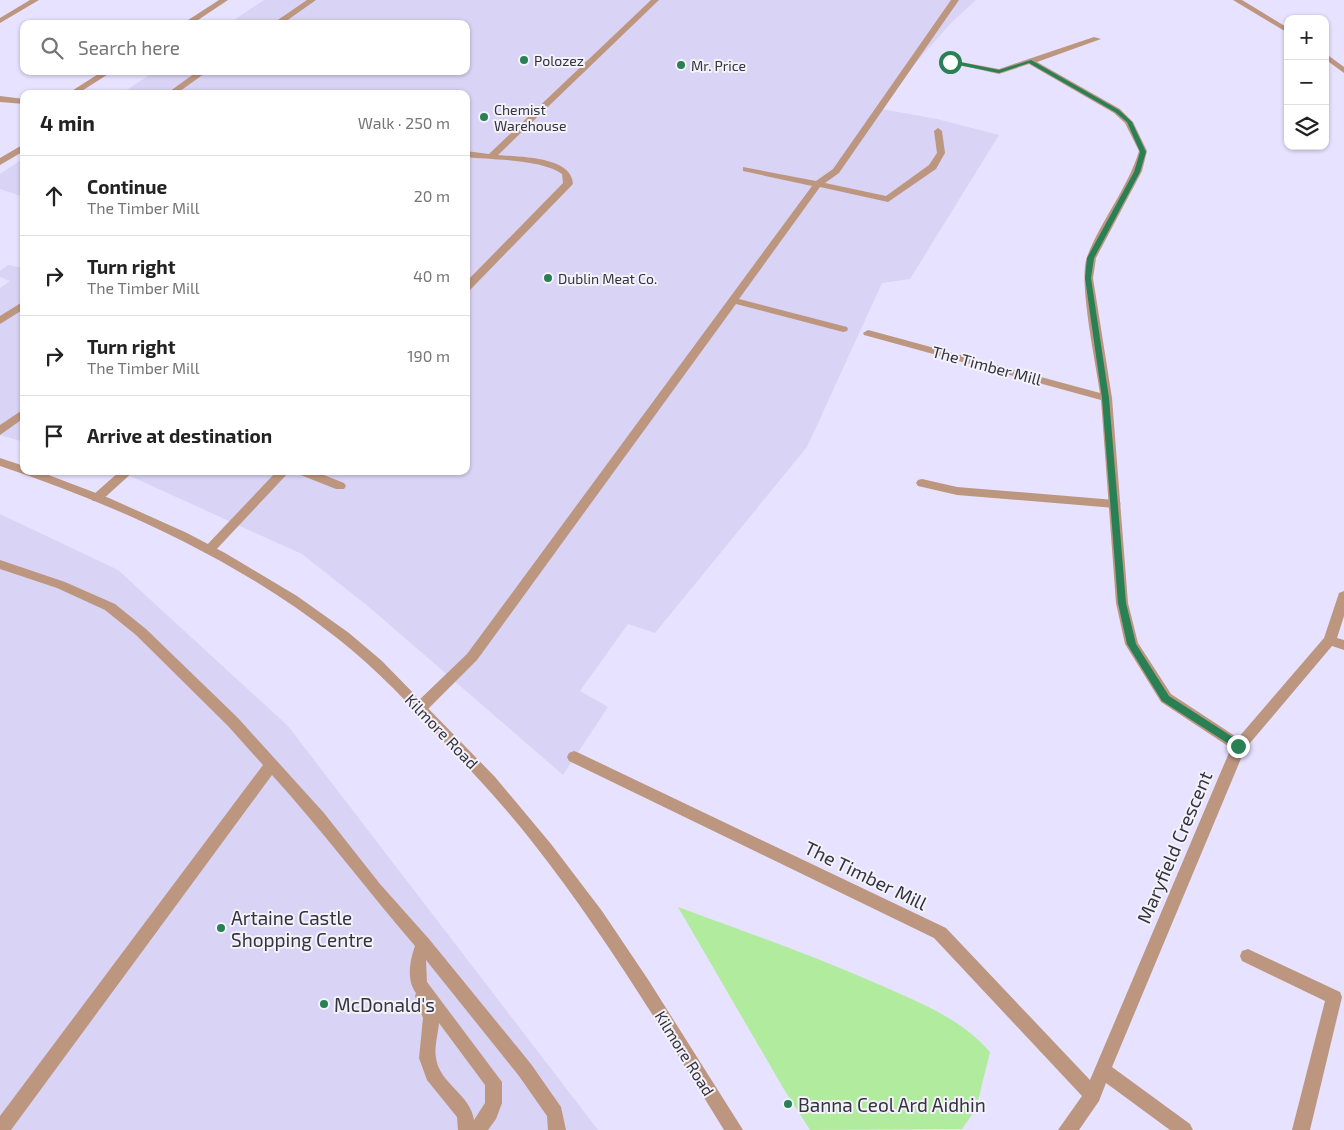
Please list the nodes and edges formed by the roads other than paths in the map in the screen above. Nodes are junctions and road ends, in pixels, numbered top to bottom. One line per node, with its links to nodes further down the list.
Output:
1 (35, 0): 7 (street)
2 (224, 0): 8 (street)
3 (312, 0): 9 (street)
4 (655, 0): 25 (street)
5 (955, 0): 28 (street)
6 (1237, 0): 10 (street)
7 (0, 20)
8 (192, 20)
9 (282, 20)
10 (1284, 28)
11 (1097, 39): 13 (street)
12 (1329, 58): 15 (street)
13 (1030, 61): 14 (street); 35 (street)
14 (950, 62)
15 (1344, 71)
16 (102, 75): 18 (street)
17 (198, 75): 19 (street)
18 (78, 90)
19 (176, 90)
20 (0, 99): 21 (street)
21 (20, 102)
22 (938, 131): 28 (street)
23 (20, 150): 26 (street)
24 (470, 154): 25 (street)
25 (491, 157): 29 (street)
26 (0, 162)
27 (746, 169): 28 (street)
28 (818, 184): 30 (street)
29 (470, 284)
30 (733, 300): 33 (street); 52 (street)
31 (18, 313): 32 (street)
32 (0, 322)
33 (843, 329)
34 (868, 333): 35 (street, The Timber Mill)
35 (1106, 398): 47 (street)
36 (20, 415): 37 (street)
37 (0, 431)
38 (0, 462): 39 (street, Kilmore Road)
39 (20, 469)
40 (36, 475): 46 (street, Kilmore Road)
41 (123, 475): 46 (street)
42 (280, 475): 48 (street)
43 (312, 475): 45 (street)
44 (922, 483): 47 (street)
45 (340, 486)
46 (97, 498): 48 (street, Kilmore Road)
47 (1115, 504): 53 (street)
48 (209, 550): 52 (street, Kilmore Road)
49 (0, 564): 55 (street)
50 (1344, 596): 51 (street, Maryfield Crescent)
51 (1337, 643): 53 (street, Maryfield Crescent)
52 (421, 707): 65 (street, Kilmore Road)
53 (1238, 746): 59 (street, Maryfield Crescent)
54 (574, 757): 60 (street, The Timber Mill)
55 (271, 765): 56 (street); 61 (street)
56 (423, 944): 58 (street); 64 (street)
57 (1248, 956): 68 (street)
58 (419, 984): 62 (street); 63 (street)
59 (1102, 1070): 60 (street, Maryfield Crescent); 67 (street)
60 (1093, 1095): 66 (street, Maryfield Crescent)
61 (0, 1130)
62 (468, 1130)
63 (478, 1130)
64 (557, 1130)
65 (734, 1130)
66 (1067, 1130)
67 (1184, 1130)
68 (1301, 1130)

